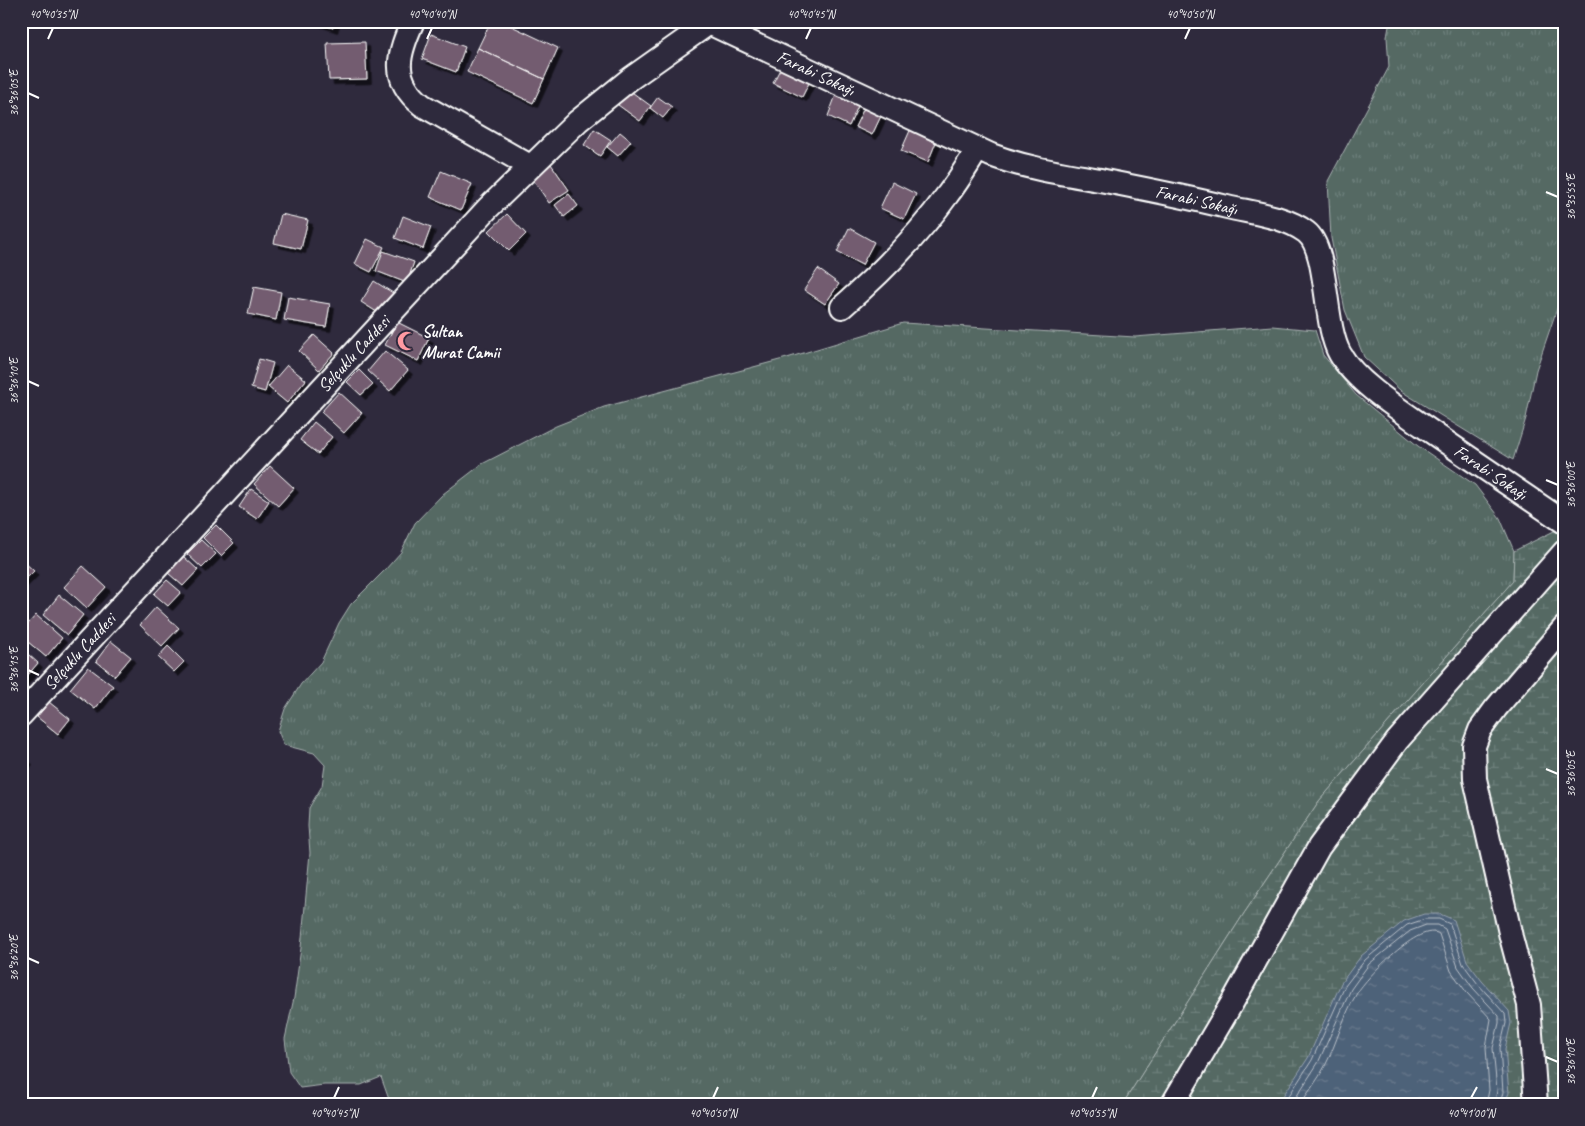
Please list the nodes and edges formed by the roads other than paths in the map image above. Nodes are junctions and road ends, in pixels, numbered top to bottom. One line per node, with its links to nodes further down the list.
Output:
1 (413, 21): 4 (street)
2 (710, 22): 3 (street, Farabi Sokağı); 4 (street, Selçuklu Caddesi)
3 (978, 149): 5 (street); 6 (street, Farabi Sokağı)
4 (530, 166): 9 (street, Selçuklu Caddesi)
5 (842, 306)
6 (1564, 522)
7 (1564, 552): 10 (street)
8 (1564, 628): 11 (street)
9 (21, 715)
10 (1172, 1105)
11 (1536, 1105)

